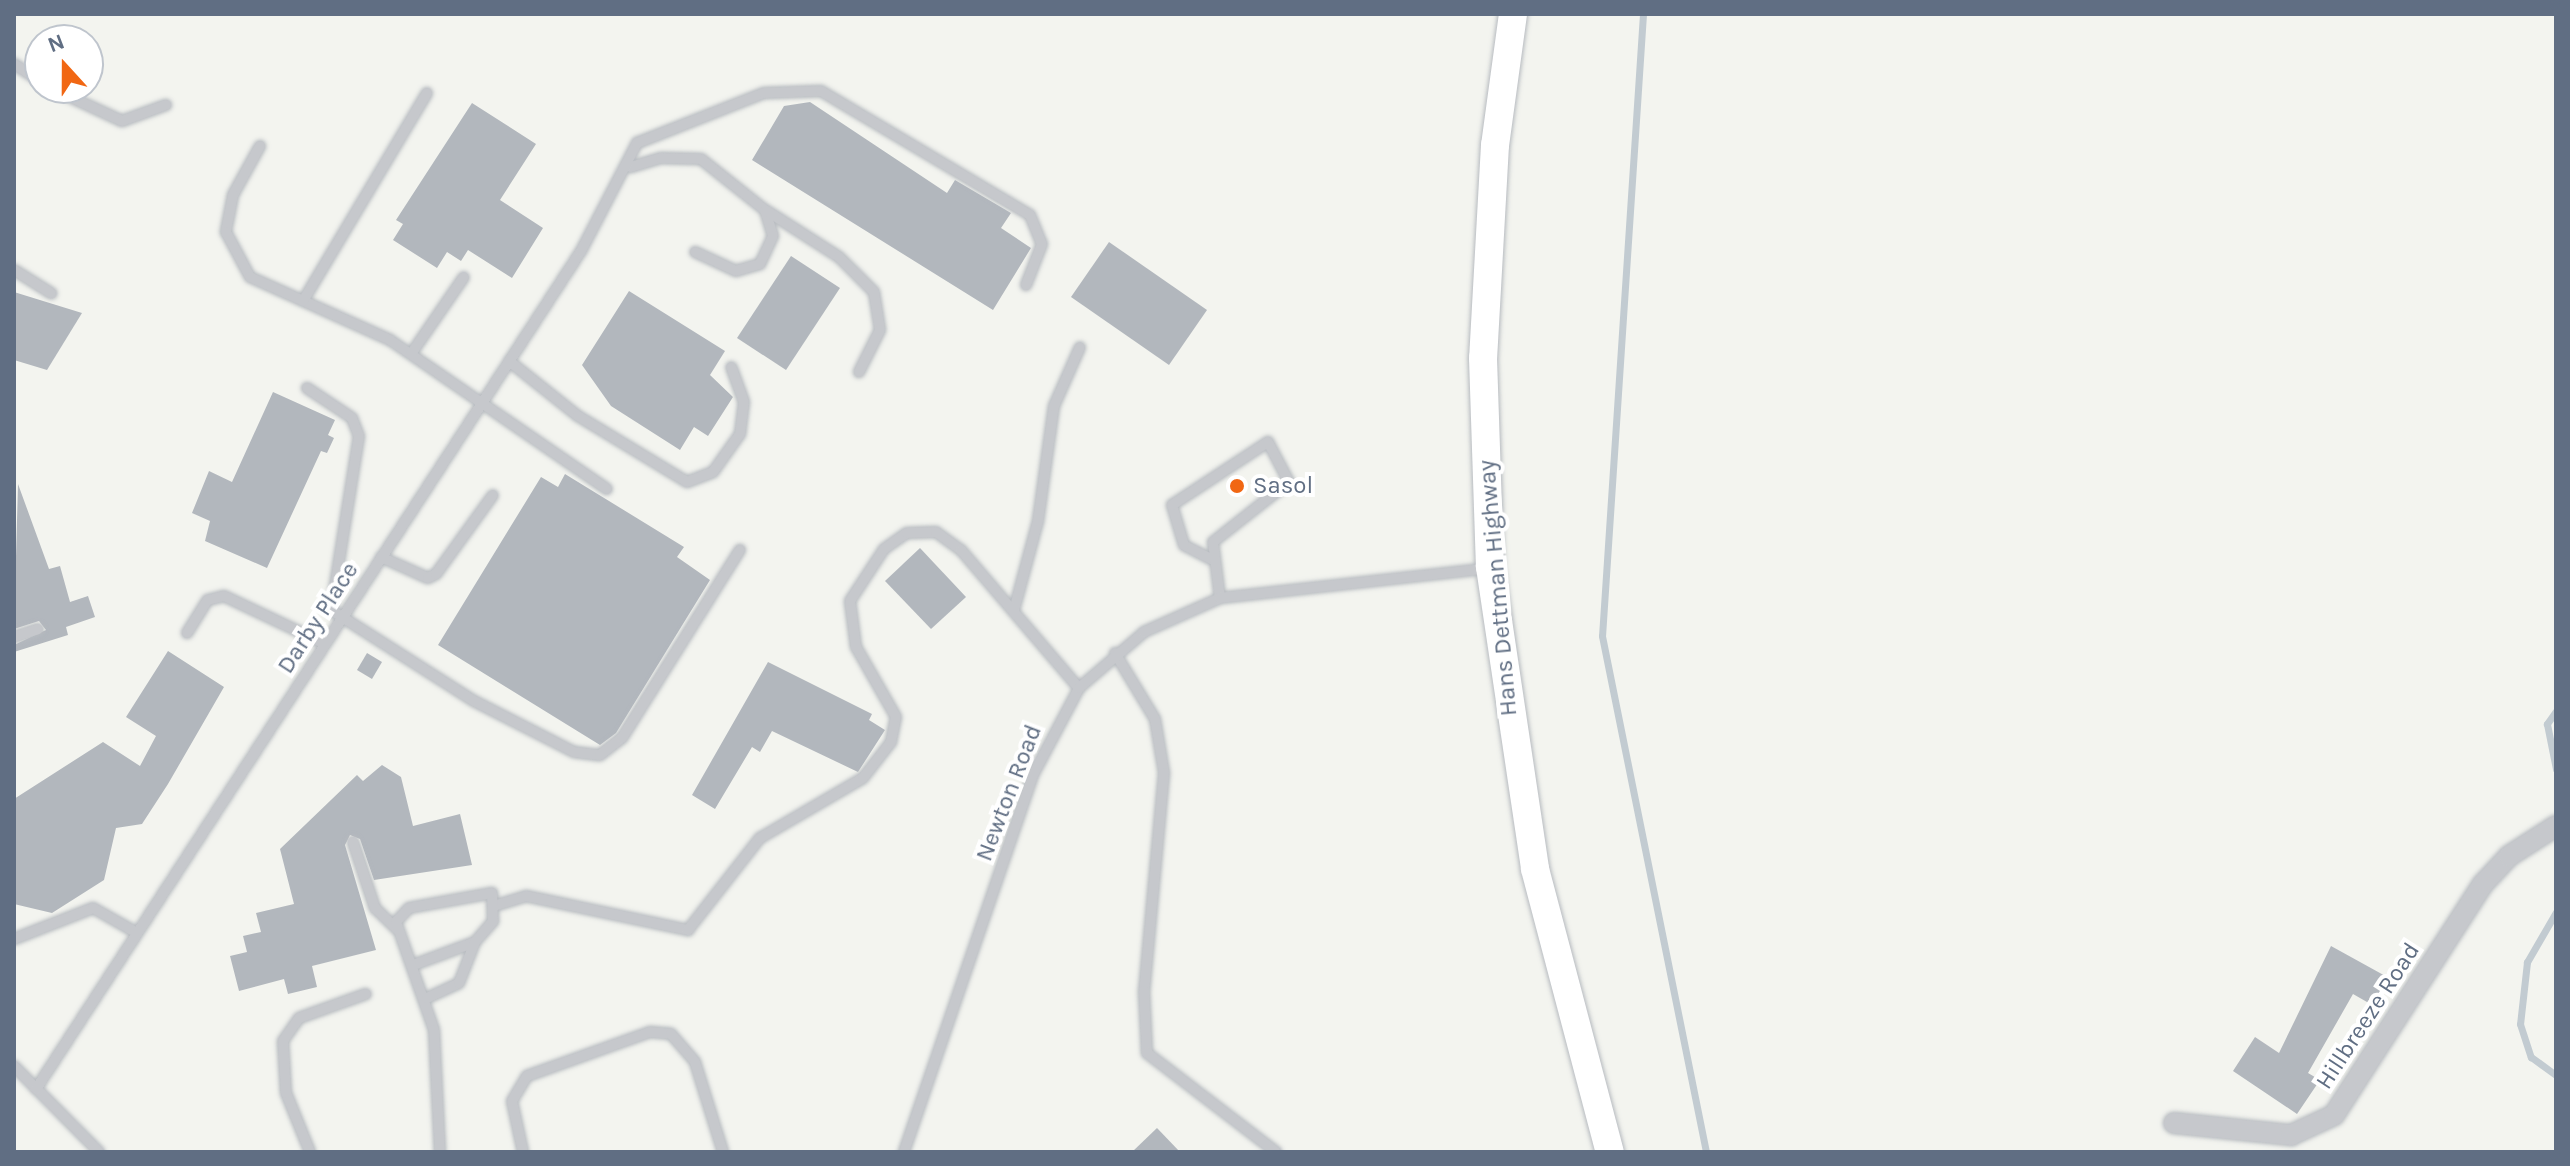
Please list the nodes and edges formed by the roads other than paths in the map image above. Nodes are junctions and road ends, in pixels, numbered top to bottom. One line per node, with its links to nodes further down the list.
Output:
1 (1513, 14): 26 (street, Hans Dettman Highway)
2 (427, 93): 13 (lane)
3 (85, 104): 4 (lane)
4 (166, 105)
5 (260, 146): 13 (lane)
6 (631, 167): 7 (lane); 11 (lane, Darby Place); 16 (lane, Darby Place)
7 (765, 210): 8 (lane); 18 (lane)
8 (695, 252)
9 (14, 270): 12 (lane)
10 (464, 277): 15 (lane)
11 (1026, 285)
12 (51, 293)
13 (303, 301): 15 (lane)
14 (1080, 347): 28 (lane)
15 (411, 354): 20 (lane)
16 (509, 361): 17 (lane); 20 (lane, Darby Place)
17 (731, 367)
18 (859, 372)
19 (307, 388): 29 (lane)
20 (483, 399): 21 (lane); 24 (lane, Darby Place)
21 (607, 489)
22 (493, 495): 24 (lane)
23 (740, 550): 29 (lane)
24 (381, 557): 29 (lane, Darby Place)
25 (1211, 559): 25 (lane); 27 (lane)
26 (1490, 567): 27 (lane, Newton Road); 56 (street, Hans Dettman Highway)
27 (1220, 598): 34 (lane, Newton Road)
28 (1014, 610): 35 (lane); 38 (lane)
29 (342, 618): 33 (lane, Darby Place)
30 (38, 629): 32 (lane)
31 (187, 633): 33 (lane)
32 (14, 637)
33 (325, 644): 40 (lane, Darby Place)
34 (1115, 653): 35 (lane, Newton Road); 55 (lane)
35 (1079, 688): 54 (lane, Newton Road)
36 (2556, 826): 48 (street, Hillbreeze Road)
37 (353, 842): 39 (lane)
38 (497, 905): 39 (lane); 42 (lane)
39 (397, 929): 43 (lane)
40 (137, 933): 41 (lane); 47 (lane, Darby Place)
41 (14, 939)
42 (475, 942): 43 (lane); 45 (lane)
43 (416, 964): 45 (lane)
44 (366, 994): 50 (lane)
45 (427, 998): 51 (lane)
46 (14, 1066): 47 (lane)
47 (36, 1089): 49 (lane)
48 (2174, 1123)
49 (99, 1152)
50 (310, 1152)
51 (440, 1152)
52 (523, 1152): 53 (lane)
53 (723, 1152)
54 (904, 1152)
55 (1276, 1152)
56 (1610, 1152)

